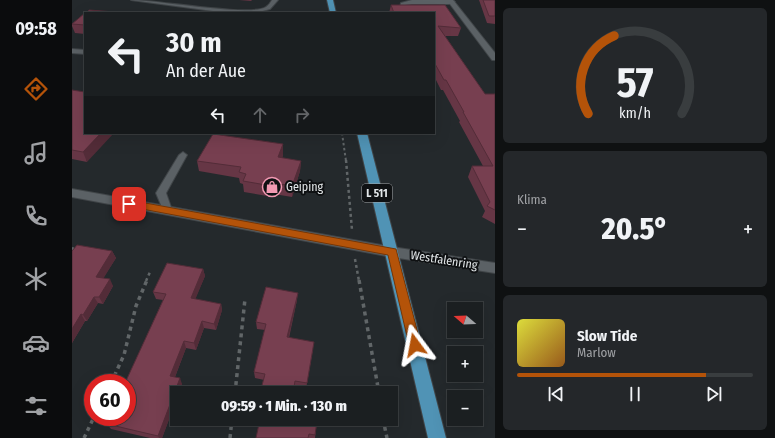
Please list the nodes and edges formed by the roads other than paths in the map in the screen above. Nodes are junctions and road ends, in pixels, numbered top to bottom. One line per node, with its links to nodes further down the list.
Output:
1 (134, 0): 2 (lane)
2 (275, 0)
3 (330, 0): 5 (main road)
4 (451, 1): 6 (lane); 9 (street)
5 (333, 12)
6 (401, 12)
7 (72, 51): 8 (street)
8 (84, 52)
9 (495, 58)
10 (362, 134): 14 (main road, L 511)
11 (183, 155): 13 (lane)
12 (72, 193): 13 (street, Westfalenring)
13 (167, 210): 14 (street, Westfalenring)
14 (392, 252): 15 (street, Westfalenring); 16 (main road, L 511)
15 (495, 268)
16 (437, 438)

